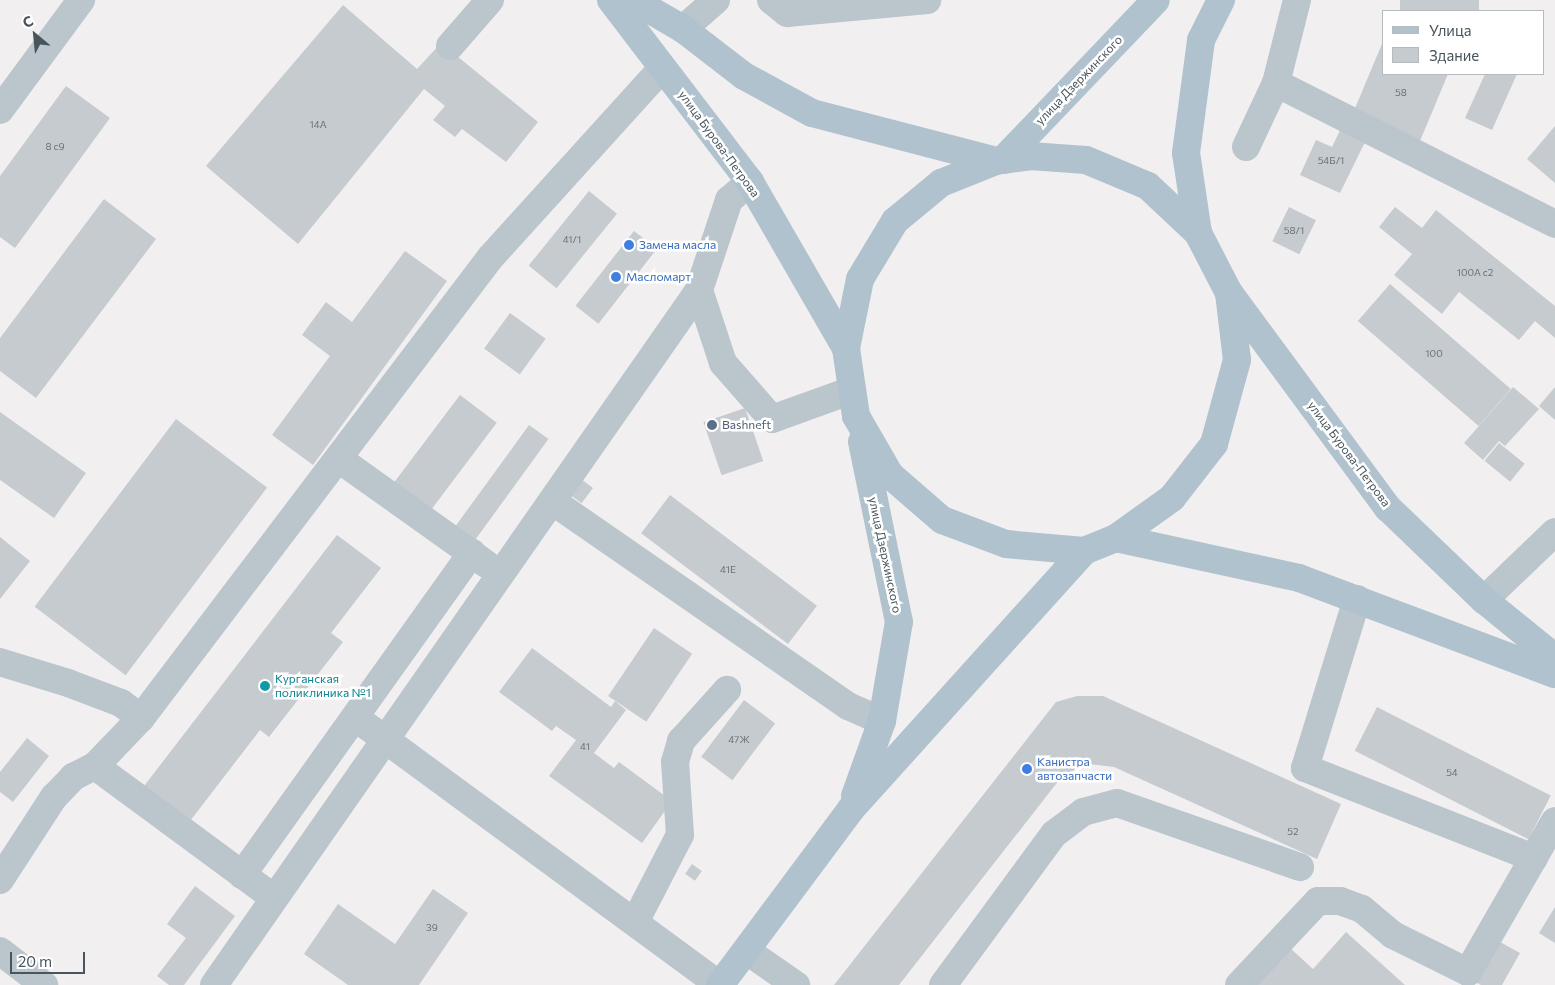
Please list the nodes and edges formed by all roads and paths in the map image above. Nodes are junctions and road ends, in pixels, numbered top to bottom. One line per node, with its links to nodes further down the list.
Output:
1 (81, 0): 15 (lane)
2 (490, 0): 12 (lane)
3 (611, 0): 13 (main road, улица Бурова-Петрова)
4 (633, 0): 11 (main road)
5 (716, 0): 11 (lane)
6 (771, 0): 7 (lane)
7 (918, 0)
8 (1156, 0): 17 (main road, улица Дзержинского)
9 (1221, 0): 20 (main road)
10 (1297, 0): 14 (lane)
11 (683, 28): 17 (main road)
12 (450, 46)
13 (662, 68): 18 (main road, улица Бурова-Петрова); 25 (lane)
14 (1276, 84): 16 (lane); 19 (lane)
15 (0, 110)
16 (1246, 147)
17 (1000, 160): 20 (main road); 23 (main road)
18 (750, 182): 21 (lane); 23 (main road, улица Бурова-Петрова)
19 (1555, 224)
20 (1198, 232): 22 (main road)
21 (699, 290): 24 (lane); 26 (lane)
22 (1229, 293): 28 (main road); 33 (main road, улица Бурова-Петрова)
23 (846, 348): 24 (main road, улица Дзержинского)
24 (854, 403): 29 (main road); 40 (main road, улица Дзержинского)
25 (339, 459): 30 (lane); 38 (lane)
26 (552, 501): 31 (lane); 40 (lane)
27 (1555, 532): 33 (lane)
28 (1116, 538): 29 (main road); 32 (main road)
29 (1084, 551): 43 (main road, улица Дзержинского)
30 (472, 553): 31 (lane); 39 (lane)
31 (500, 574): 41 (lane)
32 (1357, 598): 36 (main road); 45 (lane)
33 (1484, 600): 34 (main road, улица Бурова-Петрова)
34 (1555, 658)
35 (0, 662): 38 (lane)
36 (1555, 674)
37 (727, 690): 50 (lane)
38 (141, 718): 42 (lane)
39 (356, 718): 41 (lane); 47 (lane)
40 (882, 721): 43 (main road, улица Дзержинского)
41 (385, 740): 49 (lane); 50 (lane)
42 (95, 766): 47 (lane); 48 (lane)
43 (851, 809): 52 (main road, улица Дзержинского)
44 (1555, 821): 45 (lane)
45 (1534, 858): 53 (lane)
46 (1300, 866): 58 (lane)
47 (242, 875): 49 (lane)
48 (0, 880)
49 (274, 898): 55 (lane)
50 (635, 922): 56 (lane)
51 (0, 951): 54 (lane)
52 (747, 951): 56 (main road, улица Дзержинского); 57 (lane)
53 (1466, 979): 59 (lane)
54 (44, 985)
55 (214, 985)
56 (720, 985)
57 (796, 985)
58 (943, 985)
59 (1239, 985)

